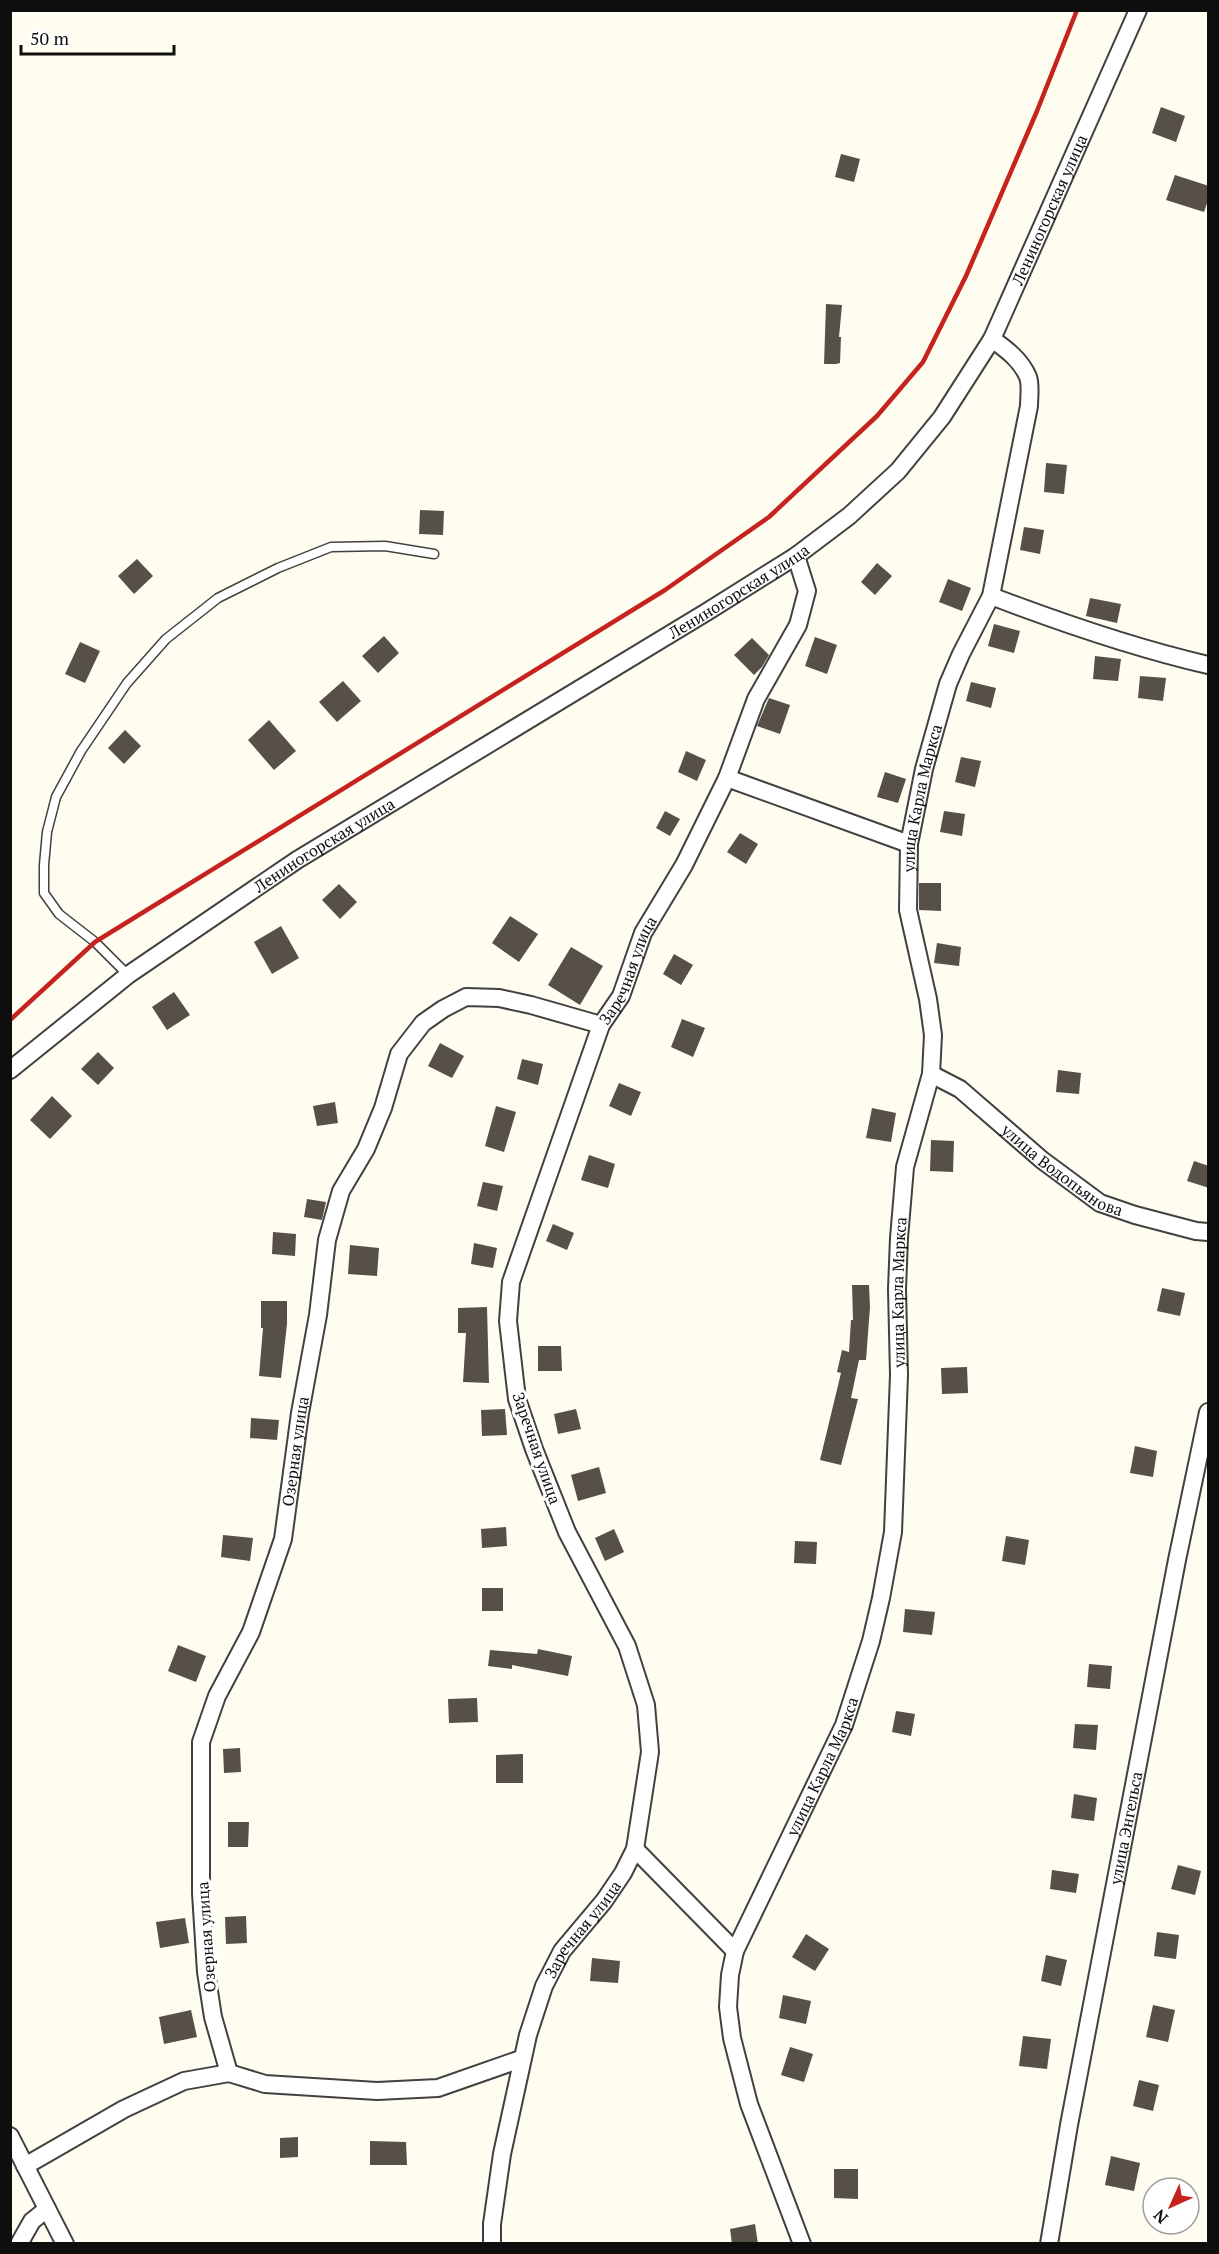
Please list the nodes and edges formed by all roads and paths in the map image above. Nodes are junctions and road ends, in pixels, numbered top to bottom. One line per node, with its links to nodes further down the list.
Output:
1 (1138, 10): 2 (street, Лениногорская улица)
2 (992, 339): 4 (street, Лениногорская улица); 5 (street, улица Карла Маркса)
3 (434, 554): 9 (lane)
4 (796, 556): 7 (street, Заречная улица); 9 (street, Лениногорская улица)
5 (991, 596): 6 (street); 8 (street, улица Карла Маркса)
6 (1209, 665)
7 (727, 778): 8 (street); 10 (street, Заречная улица)
8 (909, 844): 12 (street, улица Карла Маркса)
9 (128, 975): 11 (street, Лениногорская улица)
10 (602, 1025): 15 (street, Заречная улица); 18 (street, Озерная улица)
11 (10, 1070)
12 (931, 1074): 13 (street, улица Водопьянова); 16 (street, улица Карла Маркса)
13 (1209, 1232)
14 (1209, 1412): 26 (street, улица Энгельса)
15 (635, 1849): 16 (street); 17 (street, Заречная улица)
16 (735, 1951): 25 (street, улица Карла Маркса)
17 (521, 2060): 18 (street); 24 (street, Заречная улица)
18 (229, 2073): 20 (street)
19 (10, 2136): 20 (street)
20 (25, 2166): 21 (street)
21 (47, 2209): 22 (street); 23 (street)
22 (20, 2244)
23 (65, 2244)
24 (492, 2244)
25 (801, 2244)
26 (1049, 2244)

